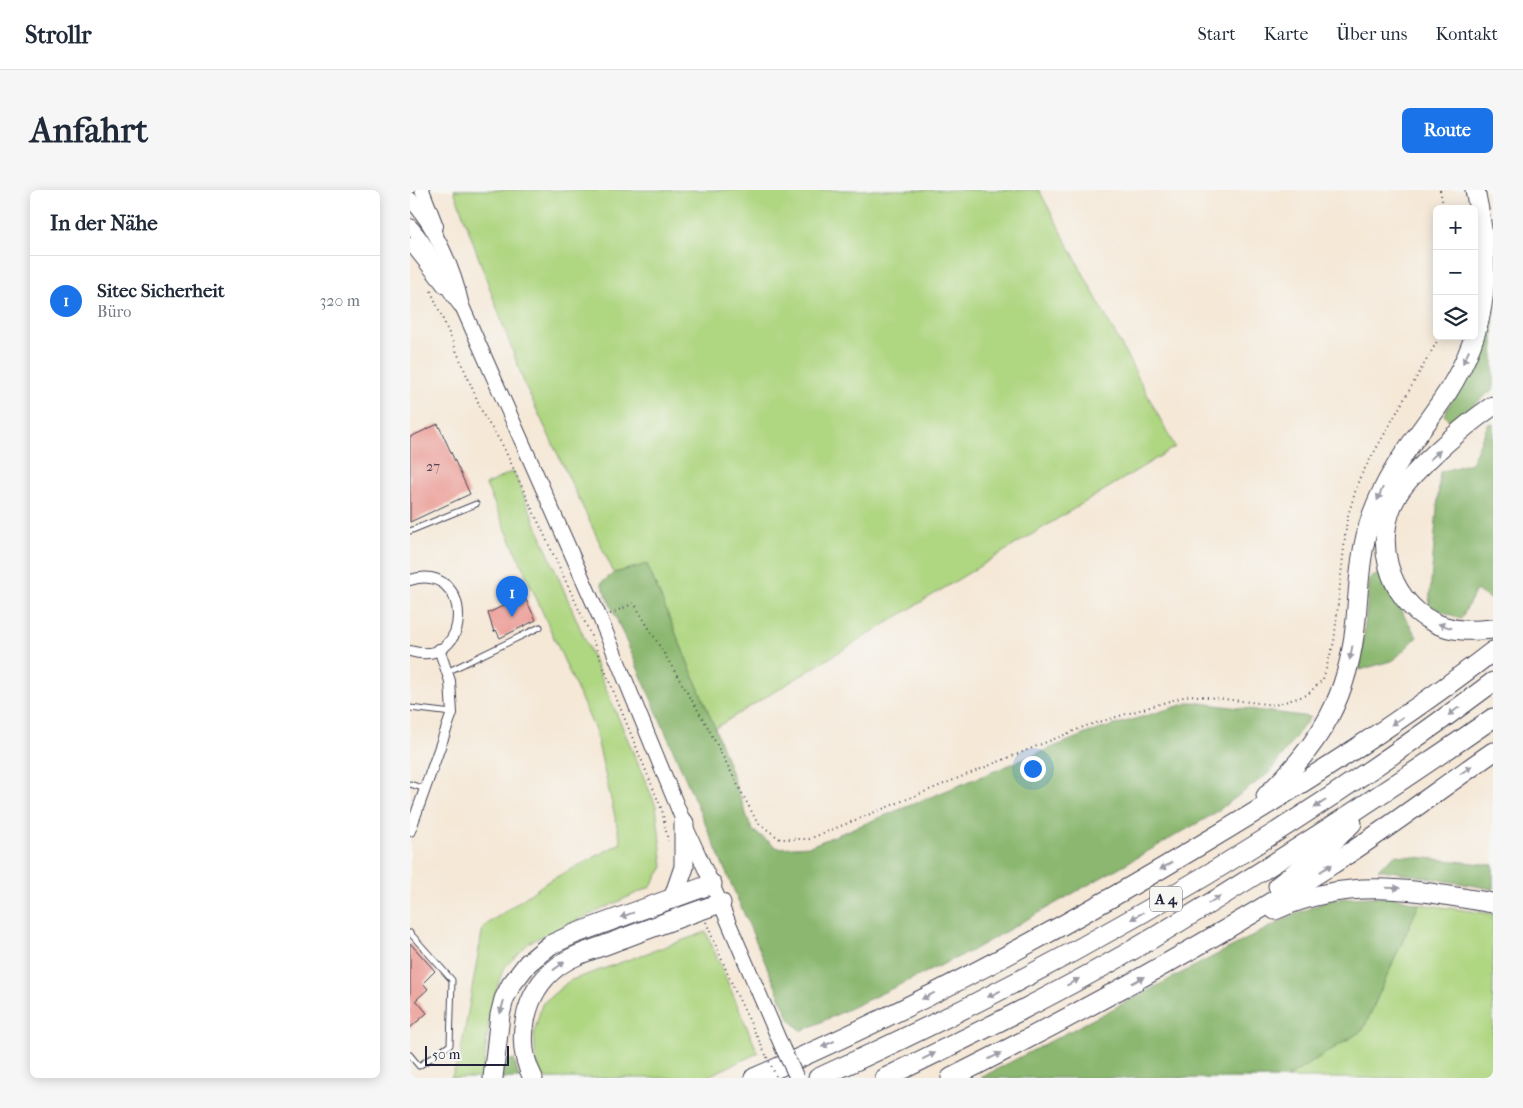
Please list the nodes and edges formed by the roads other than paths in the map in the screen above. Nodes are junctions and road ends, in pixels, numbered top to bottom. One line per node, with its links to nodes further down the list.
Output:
1 (422, 190): 8 (main road)
2 (1475, 190): 30 (highway, one-way to 30)
3 (1481, 190): 5 (highway)
4 (410, 199): 8 (main road)
5 (1493, 214)
6 (410, 226): 9 (main road)
7 (410, 244): 9 (street)
8 (442, 251): 10 (main road)
9 (449, 292): 10 (main road)
10 (462, 306): 29 (main road)
11 (1493, 406): 16 (highway, one-way to 11)
12 (476, 504): 13 (lane)
13 (410, 531)
14 (410, 580): 17 (street)
15 (540, 626): 20 (lane)
16 (1493, 629)
17 (439, 649): 18 (street); 20 (street)
18 (410, 651)
19 (1493, 651): 30 (highway, one-way to 30)
20 (448, 672): 23 (street)
21 (1493, 682): 43 (highway, A 4, one-way to 43)
22 (410, 708): 23 (lane)
23 (452, 713): 27 (street)
24 (1493, 718): 28 (highway, A 4)
25 (1493, 752): 37 (highway, one-way to 25)
26 (410, 784): 27 (lane)
27 (425, 789): 31 (street)
28 (1376, 800): 37 (highway); 44 (highway, A 4, one-way to 28)
29 (684, 823): 32 (main road); 33 (highway)
30 (1238, 823): 41 (highway, one-way to 41)
31 (410, 831)
32 (712, 884): 33 (highway); 34 (main road)
33 (673, 898): 39 (highway, one-way to 39)
34 (720, 903): 40 (highway, one-way to 34); 42 (main road, bridge)
35 (1493, 903): 37 (highway, one-way to 35)
36 (410, 933): 38 (lane)
37 (1210, 939): 45 (highway, one-way to 37)
38 (410, 1055)
39 (493, 1078)
40 (533, 1078)
41 (754, 1078)
42 (797, 1078)
43 (818, 1078)
44 (885, 1078)
45 (951, 1078)

